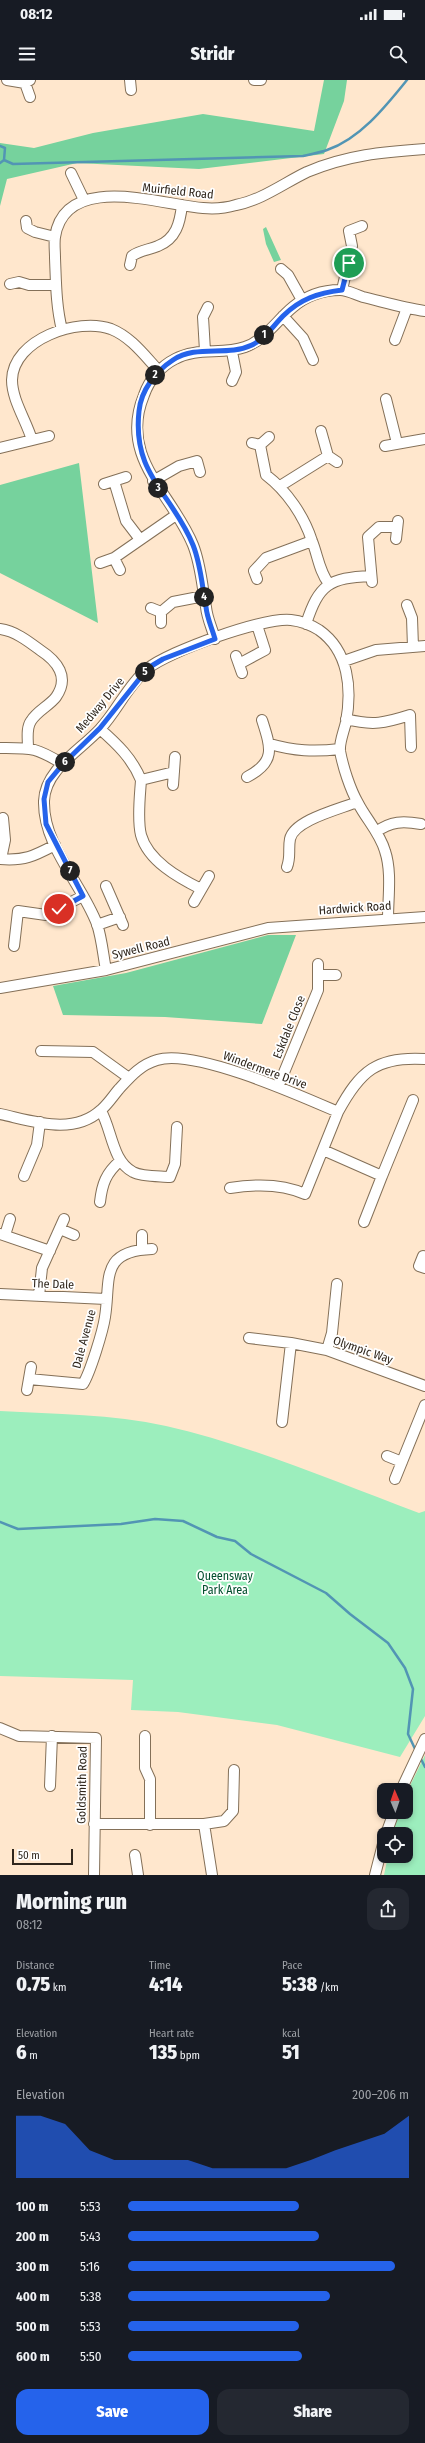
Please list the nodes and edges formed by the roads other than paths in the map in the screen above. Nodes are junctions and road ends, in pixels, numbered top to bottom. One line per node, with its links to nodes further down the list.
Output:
1 (7, 80): 4 (street)
2 (254, 80): 3 (street)
3 (261, 80)
4 (28, 81): 5 (street)
5 (30, 97)
6 (425, 149): 9 (street, Muirfield Road)
7 (71, 173): 8 (street)
8 (84, 200): 9 (street, Muirfield Road); 12 (street, Muirfield Road)
9 (182, 205): 13 (street)
10 (26, 220): 12 (street)
11 (362, 226): 17 (street)
12 (55, 237): 16 (street, Muirfield Road)
13 (130, 265)
14 (281, 269): 18 (street)
15 (10, 284): 16 (street)
16 (56, 285): 23 (street, Muirfield Road)
17 (342, 290): 18 (street); 20 (street)
18 (302, 300): 22 (street)
19 (208, 307): 25 (street)
20 (407, 308): 21 (street); 24 (street)
21 (425, 311)
22 (283, 316): 26 (street); 27 (street)
23 (62, 330): 28 (street); 35 (street)
24 (395, 340)
25 (205, 351): 26 (street); 28 (street)
26 (232, 352): 29 (street)
27 (313, 360)
28 (159, 371): 41 (street)
29 (232, 381)
30 (386, 399): 36 (street)
31 (321, 431): 42 (street)
32 (49, 436): 35 (street)
33 (269, 437): 42 (street)
34 (425, 439): 36 (street)
35 (32, 440): 38 (street)
36 (397, 443): 37 (street)
37 (385, 446)
38 (0, 448)
39 (200, 472): 41 (street)
40 (126, 477): 44 (street)
41 (153, 481): 43 (street)
42 (280, 486): 46 (street)
43 (176, 515): 44 (street); 52 (street)
44 (139, 538): 47 (street)
45 (396, 539): 51 (street)
46 (312, 541): 50 (street); 51 (street)
47 (114, 558): 48 (street); 49 (street)
48 (100, 563)
49 (120, 570)
50 (257, 579)
51 (329, 584): 55 (street)
52 (204, 596): 54 (street); 58 (street)
53 (407, 605): 60 (street)
54 (161, 623)
55 (306, 624): 56 (street, Medway Drive); 61 (street, Medway Drive)
56 (257, 625): 58 (street, Medway Drive); 62 (street)
57 (0, 629): 69 (street)
58 (215, 639): 65 (street, Medway Drive)
59 (425, 646): 60 (street)
60 (413, 647): 61 (street)
61 (344, 661): 63 (street, Medway Drive)
62 (239, 665)
63 (346, 719): 67 (street); 70 (street, Medway Drive)
64 (262, 720): 66 (street)
65 (100, 728): 72 (street, Medway Drive); 75 (street)
66 (270, 744): 70 (street); 74 (street)
67 (411, 747)
68 (0, 748): 69 (street)
69 (28, 748): 72 (street)
70 (340, 749): 77 (street, Medway Drive)
71 (175, 757): 73 (street)
72 (63, 764): 82 (street, Medway Drive)
73 (174, 772): 75 (street); 76 (street)
74 (247, 777)
75 (141, 780): 87 (street)
76 (173, 786)
77 (357, 802): 81 (street, Medway Drive); 84 (street)
78 (3, 818): 80 (street)
79 (420, 824): 81 (street)
80 (2, 831): 83 (street)
81 (376, 832): 91 (street, Medway Drive)
82 (55, 845): 83 (street); 88 (street, Medway Drive)
83 (1, 859)
84 (287, 867)
85 (209, 876): 87 (street)
86 (106, 886): 92 (street)
87 (201, 889): 89 (street)
88 (83, 896): 92 (street, Medway Drive); 94 (street)
89 (194, 902)
90 (425, 917): 91 (street, Hardwick Road)
91 (388, 919): 93 (street, Hardwick Road)
92 (97, 925): 96 (street, Medway Drive)
93 (286, 926): 96 (street, Sywell Road)
94 (14, 946)
95 (318, 964): 98 (street, Eskdale Close)
96 (106, 970): 99 (street, Sywell Road)
97 (336, 975): 98 (street)
98 (319, 976): 103 (street, Eskdale Close)
99 (0, 988)
100 (41, 1051): 102 (street)
101 (425, 1058): 106 (street)
102 (129, 1078): 103 (street, Windermere Drive); 105 (street, Windermere Drive)
103 (278, 1087): 106 (street, Windermere Drive)
104 (413, 1100): 113 (street)
105 (100, 1111): 108 (street, Windermere Drive); 111 (street)
106 (338, 1112): 110 (street)
107 (0, 1114): 108 (street, Windermere Drive)
108 (40, 1122): 112 (street)
109 (176, 1127): 111 (street)
110 (323, 1150): 113 (street); 114 (street)
111 (120, 1161): 115 (street)
112 (24, 1176)
113 (382, 1176): 117 (street)
114 (230, 1188)
115 (100, 1202)
116 (10, 1219): 118 (street)
117 (364, 1222)
118 (3, 1235): 121 (street)
119 (74, 1235): 121 (street)
120 (142, 1235): 127 (street, Dale Avenue)
121 (50, 1251): 126 (street)
122 (423, 1256): 123 (street)
123 (425, 1268)
124 (337, 1284): 130 (street)
125 (0, 1294): 126 (street, The Dale)
126 (39, 1296): 127 (street, The Dale)
127 (106, 1299): 132 (street, Dale Avenue)
128 (249, 1338): 129 (street, Olympic Way)
129 (291, 1343): 130 (street, Olympic Way); 136 (street)
130 (327, 1350): 133 (street, Olympic Way)
131 (31, 1367): 132 (street)
132 (29, 1379): 134 (street)
133 (425, 1386)
134 (27, 1390)
135 (425, 1405): 138 (street)
136 (282, 1422)
137 (386, 1456): 138 (street)
138 (402, 1462): 139 (street)
139 (395, 1479)
140 (0, 1728): 141 (street, Goldsmith Road)
141 (52, 1736): 146 (street); 147 (street, Goldsmith Road)
142 (144, 1736): 149 (street)
143 (425, 1739): 145 (street)
144 (234, 1770): 148 (street)
145 (404, 1783)
146 (50, 1786)
147 (94, 1824): 149 (street); 152 (street, Goldsmith Road)
148 (204, 1824): 149 (street); 154 (street)
149 (150, 1825)
150 (135, 1855): 153 (street)
151 (378, 1863): 155 (street)
152 (94, 1875)
153 (138, 1875)
154 (212, 1875)
155 (375, 1875)

